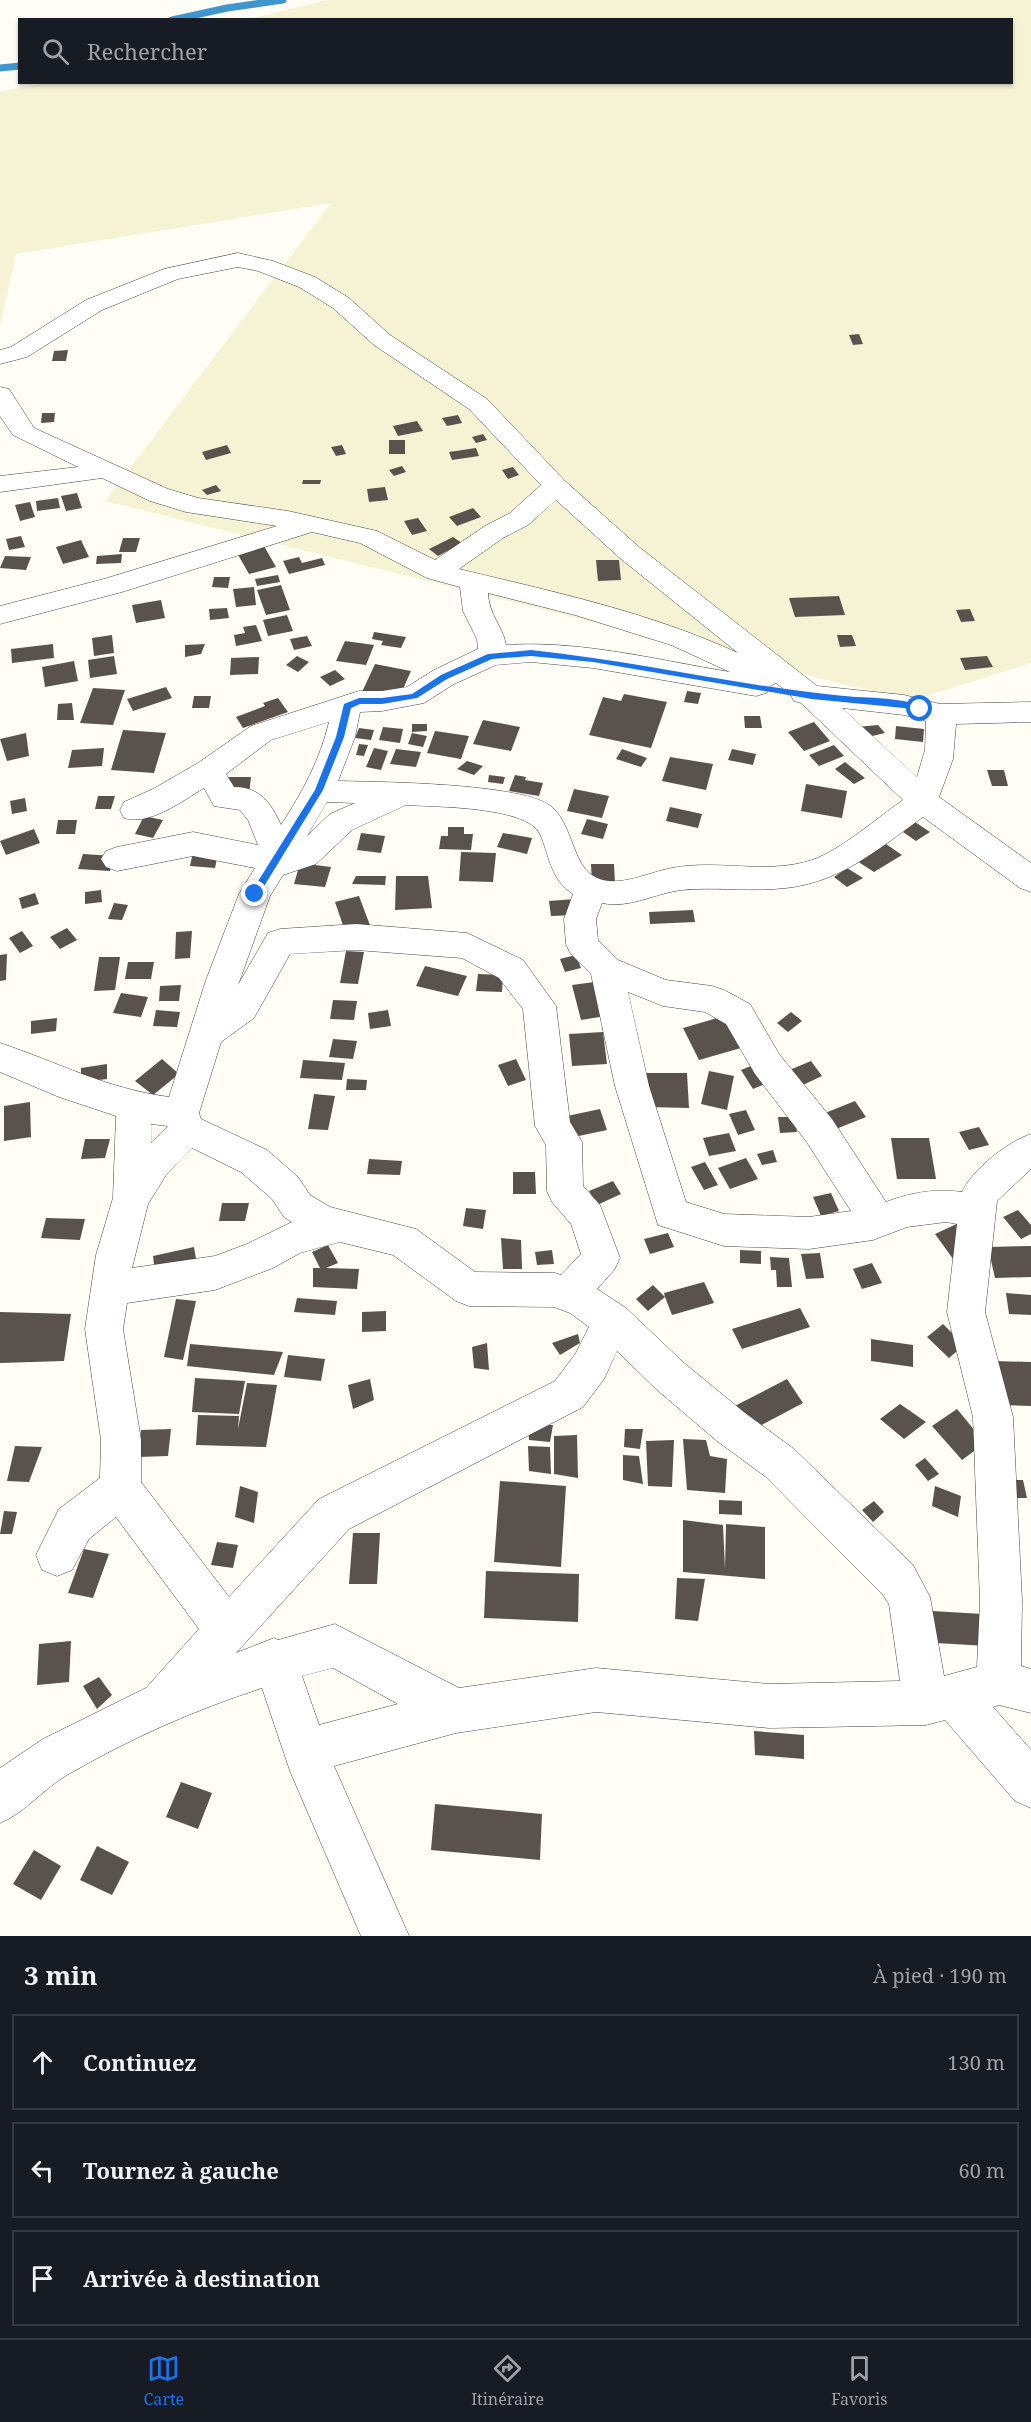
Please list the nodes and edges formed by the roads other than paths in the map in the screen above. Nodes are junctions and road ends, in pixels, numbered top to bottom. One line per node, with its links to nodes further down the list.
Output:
1 (0, 357): 5 (street)
2 (0, 394): 3 (street)
3 (104, 470): 4 (street); 6 (street)
4 (0, 484)
5 (556, 486): 7 (street); 11 (street)
6 (315, 526): 7 (street); 9 (street)
7 (436, 572): 8 (street)
8 (474, 581): 10 (street); 11 (street)
9 (0, 615)
10 (491, 656): 11 (street); 12 (street)
11 (812, 696): 14 (street); 18 (street)
12 (347, 706): 15 (street); 16 (street)
13 (1031, 712): 14 (street)
14 (940, 714): 18 (street)
15 (209, 771): 19 (street); 21 (street)
16 (318, 791): 17 (street); 21 (street)
17 (406, 796): 21 (street); 23 (street)
18 (922, 800): 22 (street); 23 (street)
19 (135, 810)
20 (117, 859): 21 (street)
21 (275, 862): 25 (street)
22 (1030, 878)
23 (591, 888): 24 (street)
24 (606, 969): 32 (street); 32 (street)
25 (206, 1034): 28 (street); 35 (street)
26 (0, 1057): 27 (street)
27 (134, 1107): 28 (street); 30 (street)
28 (184, 1121): 30 (street); 33 (street)
29 (1031, 1149): 31 (street)
30 (131, 1199): 34 (street)
31 (977, 1211): 32 (street); 41 (street)
32 (878, 1222)
33 (339, 1226): 34 (street); 35 (street)
34 (111, 1288): 37 (street)
35 (567, 1295): 36 (street)
36 (612, 1321): 39 (street); 42 (street)
37 (120, 1488): 38 (street); 39 (street)
38 (57, 1555)
39 (227, 1630): 43 (street)
40 (274, 1660): 43 (street); 44 (street); 45 (street)
41 (1015, 1687): 42 (street)
42 (940, 1700): 44 (street); 46 (street)
43 (159, 1705): 47 (street)
44 (456, 1711): 45 (street)
45 (306, 1751): 48 (street)
46 (1031, 1785)
47 (0, 1800)
48 (385, 1936)

